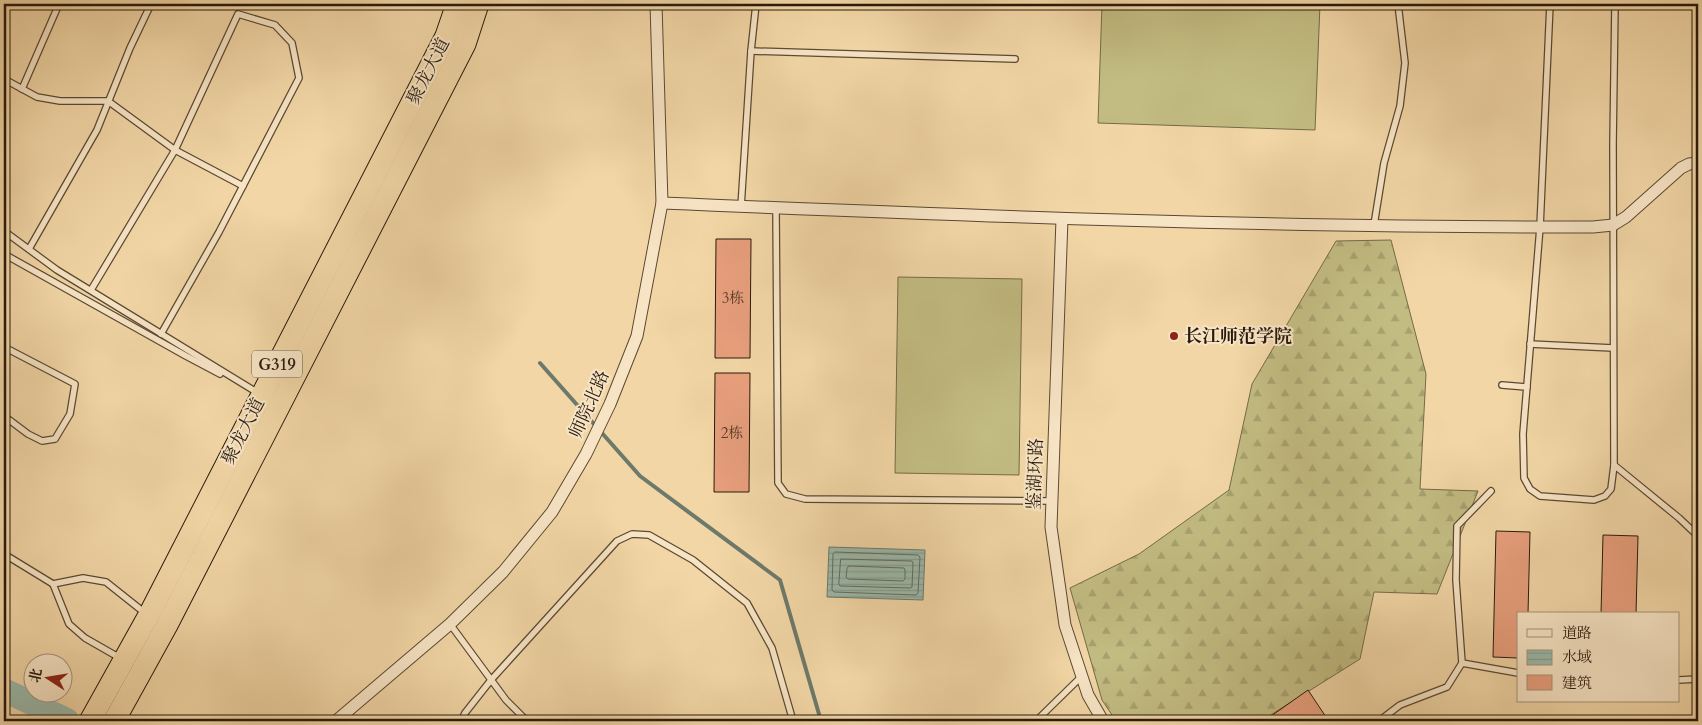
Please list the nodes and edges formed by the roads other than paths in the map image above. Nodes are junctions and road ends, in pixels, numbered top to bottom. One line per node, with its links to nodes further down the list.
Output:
1 (59, 4): 13 (lane)
2 (151, 4): 14 (lane)
3 (456, 4): 35 (highway, 聚龙大道 / G319)
4 (478, 4): 53 (highway, 聚龙大道 / G319)
5 (656, 4): 18 (street, 师院北路)
6 (756, 4): 10 (lane)
7 (1398, 4): 22 (lane)
8 (1550, 4): 24 (lane)
9 (1615, 4): 23 (lane)
10 (751, 51): 11 (lane); 19 (lane)
11 (1015, 59)
12 (4, 79): 13 (lane)
13 (22, 89): 14 (lane)
14 (108, 101): 15 (lane); 26 (lane)
15 (175, 150): 17 (lane); 17 (lane); 28 (lane)
16 (1698, 163): 23 (street)
17 (243, 186): 29 (lane)
18 (662, 204): 19 (street); 44 (street, 师院北路)
19 (740, 207): 20 (street)
20 (776, 208): 21 (street); 39 (lane)
21 (1062, 219): 22 (street); 39 (street, 鉴湖环路)
22 (1374, 225): 24 (street)
23 (1613, 225): 24 (street); 32 (lane)
24 (1540, 227): 30 (lane)
25 (4, 231): 26 (lane)
26 (29, 250): 28 (lane)
27 (4, 254): 35 (lane)
28 (91, 290): 29 (lane)
29 (161, 334): 35 (lane)
30 (1530, 344): 32 (lane); 34 (lane)
31 (4, 347): 36 (lane)
32 (1613, 348): 37 (lane)
33 (1502, 385): 34 (lane)
34 (1527, 387): 37 (lane)
35 (262, 395): 43 (highway, 聚龙大道 / G319)
36 (4, 416)
37 (1614, 465): 40 (lane)
38 (1491, 491): 46 (lane)
39 (1052, 501): 48 (street, 鉴湖环路)
40 (1698, 536)
41 (4, 554): 42 (lane)
42 (53, 584): 43 (lane); 45 (lane)
43 (149, 615): 45 (highway, 聚龙大道 / G319)
44 (450, 624): 50 (lane); 54 (street, 师院北路)
45 (124, 660): 52 (highway, 聚龙大道 / G319)
46 (1462, 663): 47 (lane); 60 (lane)
47 (1517, 673)
48 (1082, 676): 58 (lane); 59 (street, 鉴湖环路)
49 (1698, 679): 51 (lane)
50 (491, 680): 55 (lane); 56 (lane); 57 (lane)
51 (1680, 680)
52 (90, 721)
53 (114, 721)
54 (336, 721)
55 (461, 721)
56 (527, 721)
57 (793, 721)
58 (1036, 721)
59 (1102, 721)
60 (1379, 721)

